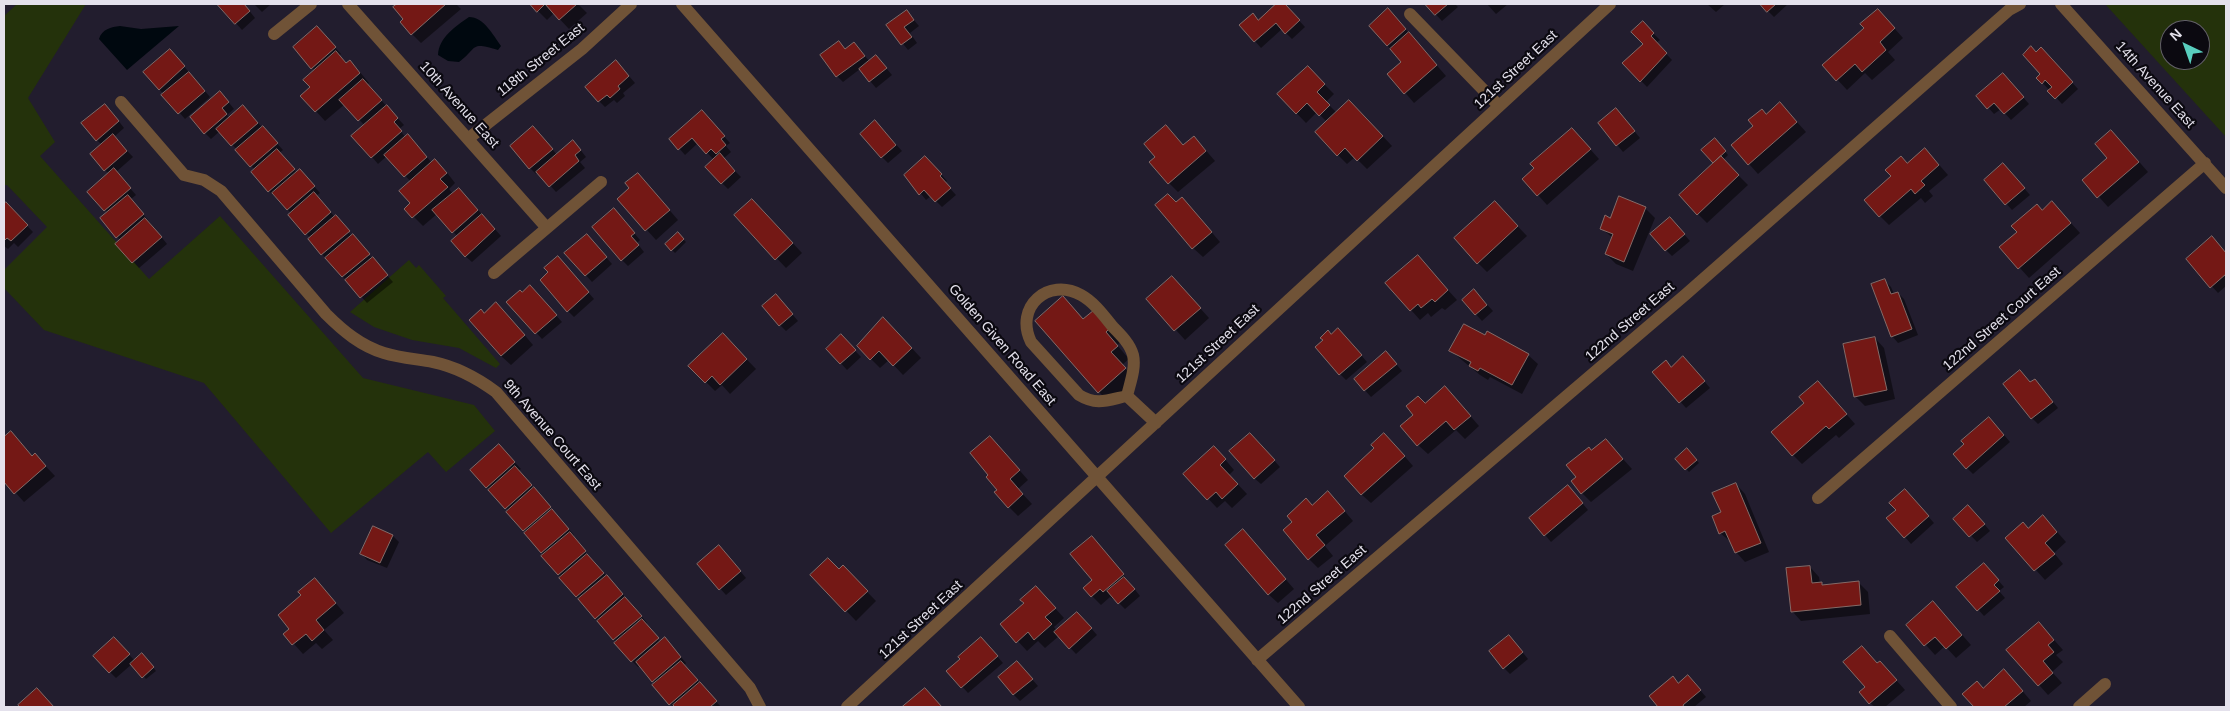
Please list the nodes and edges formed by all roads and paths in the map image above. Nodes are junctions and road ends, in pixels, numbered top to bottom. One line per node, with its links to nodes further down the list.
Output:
1 (311, 4): 9 (street)
2 (348, 4): 12 (street, 10th Avenue East)
3 (631, 4): 12 (street, 118th Street East)
4 (682, 4): 20 (street, Golden Given Road East)
5 (1610, 4): 11 (street, 121st Street East)
6 (2020, 4): 23 (street, 122nd Street East)
7 (2060, 4): 13 (street, 14th Avenue East)
8 (1410, 14): 11 (street)
9 (274, 34)
10 (121, 102): 25 (street, 9th Avenue Court East)
11 (1499, 106): 19 (street, 121st Street East)
12 (469, 138): 16 (street, 10th Avenue East)
13 (2205, 163): 15 (street, 14th Avenue East); 21 (street, 122nd Street Court East)
14 (602, 182): 16 (street)
15 (2226, 188)
16 (546, 227): 17 (street)
17 (494, 273)
18 (1127, 396): 18 (street); 19 (street)
19 (1156, 423): 20 (street, 121st Street East)
20 (1098, 477): 23 (street, Golden Given Road East); 26 (street, 121st Street East)
21 (1818, 498)
22 (1890, 636): 28 (street)
23 (1258, 660): 27 (street, Golden Given Road East)
24 (2105, 684): 29 (street)
25 (760, 707)
26 (847, 707)
27 (1299, 707)
28 (1951, 707)
29 (2079, 707)

